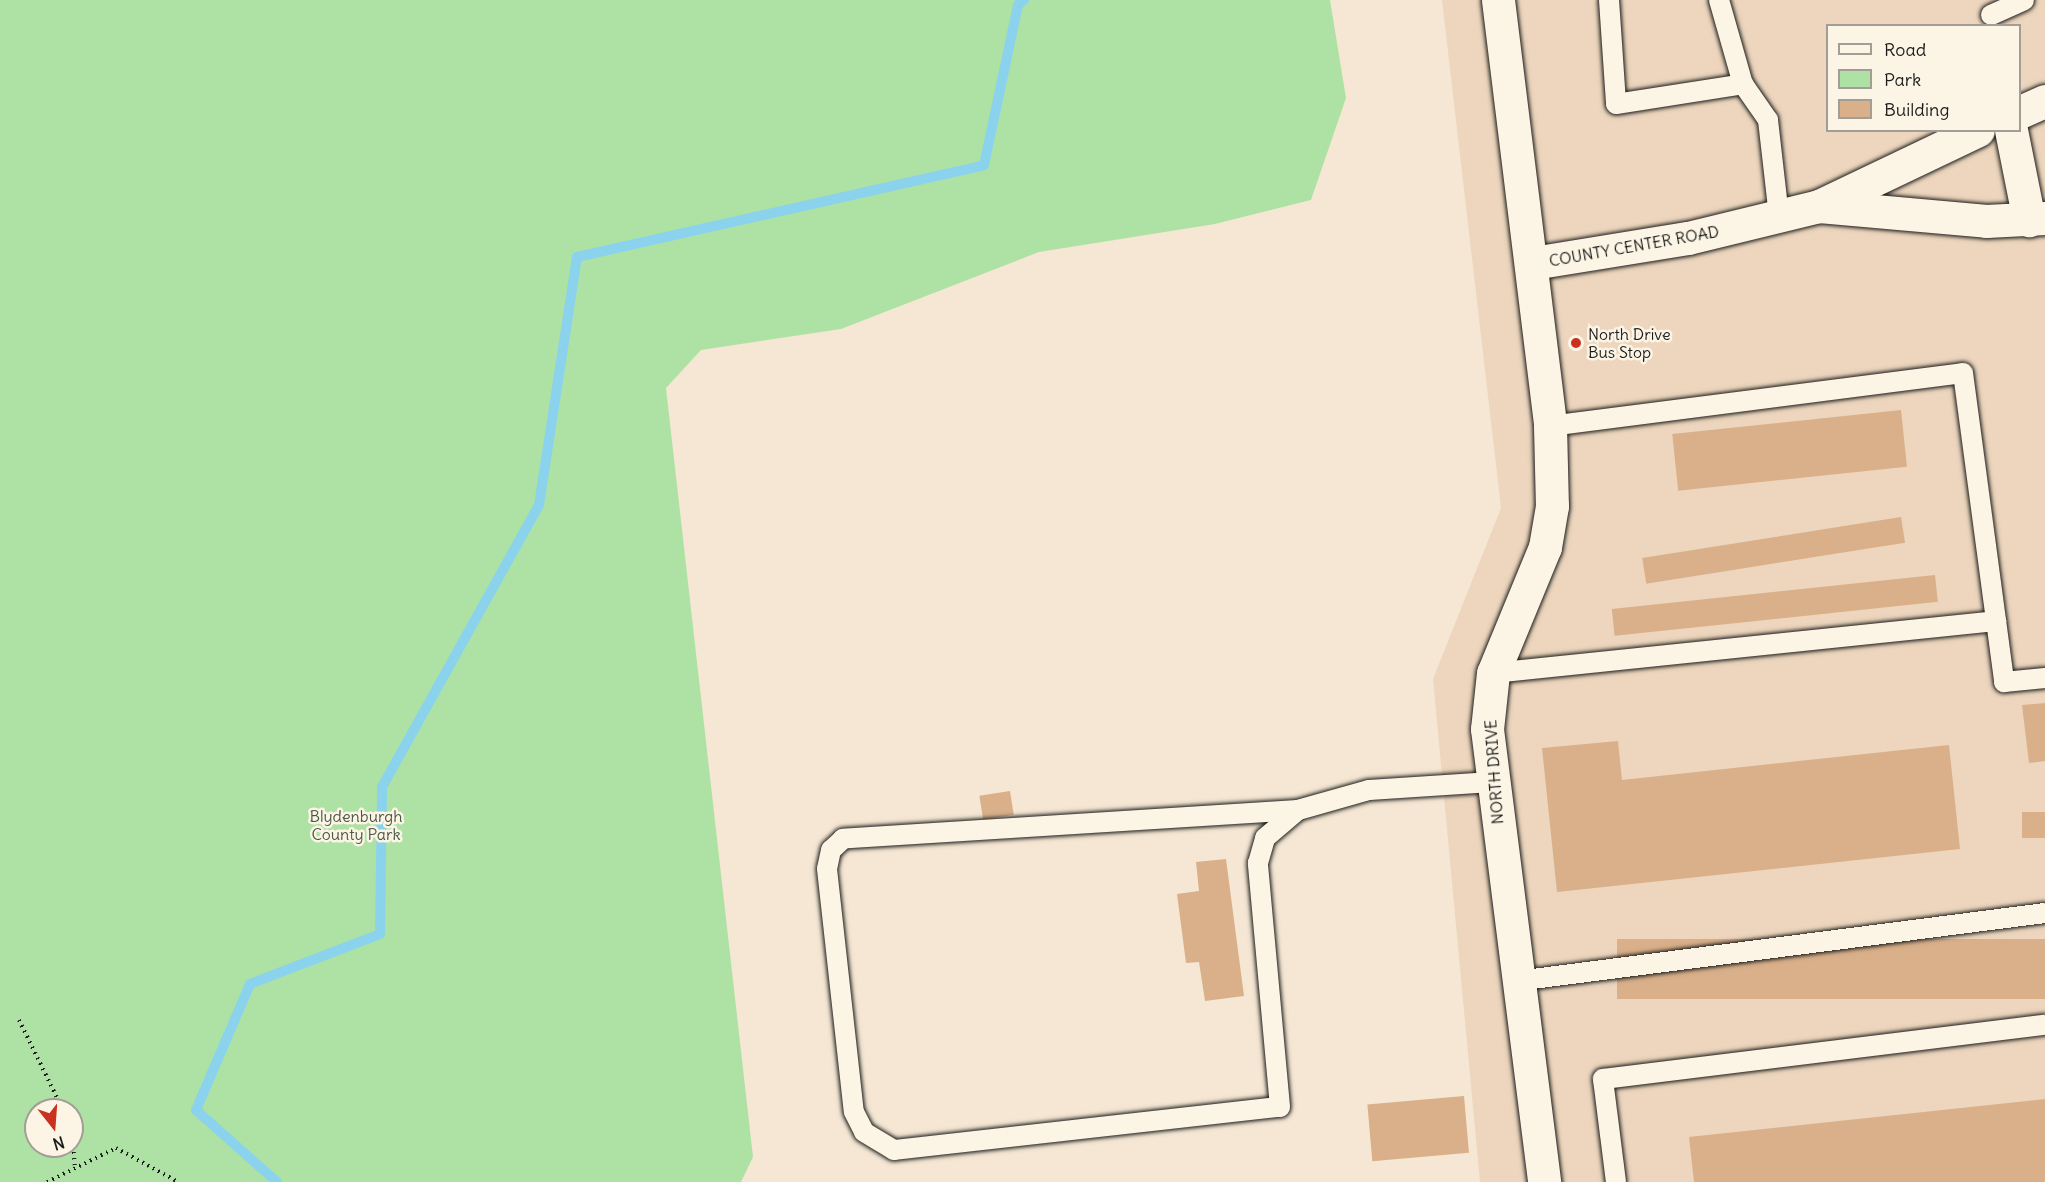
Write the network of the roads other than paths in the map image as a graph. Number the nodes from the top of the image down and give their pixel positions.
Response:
1 (1498, 0) edge
2 (1609, 0) edge
3 (1719, 0) edge
4 (2024, 0) edge
5 (1991, 13) edge
6 (1743, 84) junction
7 (2045, 101) edge
8 (2021, 111) edge
9 (1974, 132) edge
10 (2012, 132) edge
11 (1819, 206) junction
12 (1779, 217) junction
13 (2037, 219) edge
14 (1533, 263) junction
15 (1550, 426) junction
16 (1996, 621) junction
17 (1493, 673) junction
18 (2045, 678) edge
19 (1492, 782) junction
20 (1298, 810) junction
21 (2045, 913) edge
22 (1517, 981) junction
23 (2045, 1025) edge
24 (1544, 1182) edge
25 (1616, 1182) edge

1 - 14 street, COUNTY CENTER ROAD
2 - 6 lane
3 - 6 lane
4 - 5 lane
6 - 12 lane
7 - 8 street
9 - 11 street, COUNTY CENTER ROAD
10 - 13 street, COUNTY CENTER ROAD
11 - 12 street, COUNTY CENTER ROAD
11 - 13 street, COUNTY CENTER ROAD
12 - 14 street, COUNTY CENTER ROAD
14 - 15 street, NORTH DRIVE
15 - 16 lane
15 - 17 street, NORTH DRIVE
16 - 17 lane
16 - 18 lane
17 - 19 street, NORTH DRIVE
19 - 20 lane
19 - 22 street, NORTH DRIVE
20 - 20 lane
21 - 22 lane
22 - 24 street, NORTH DRIVE
23 - 25 lane

